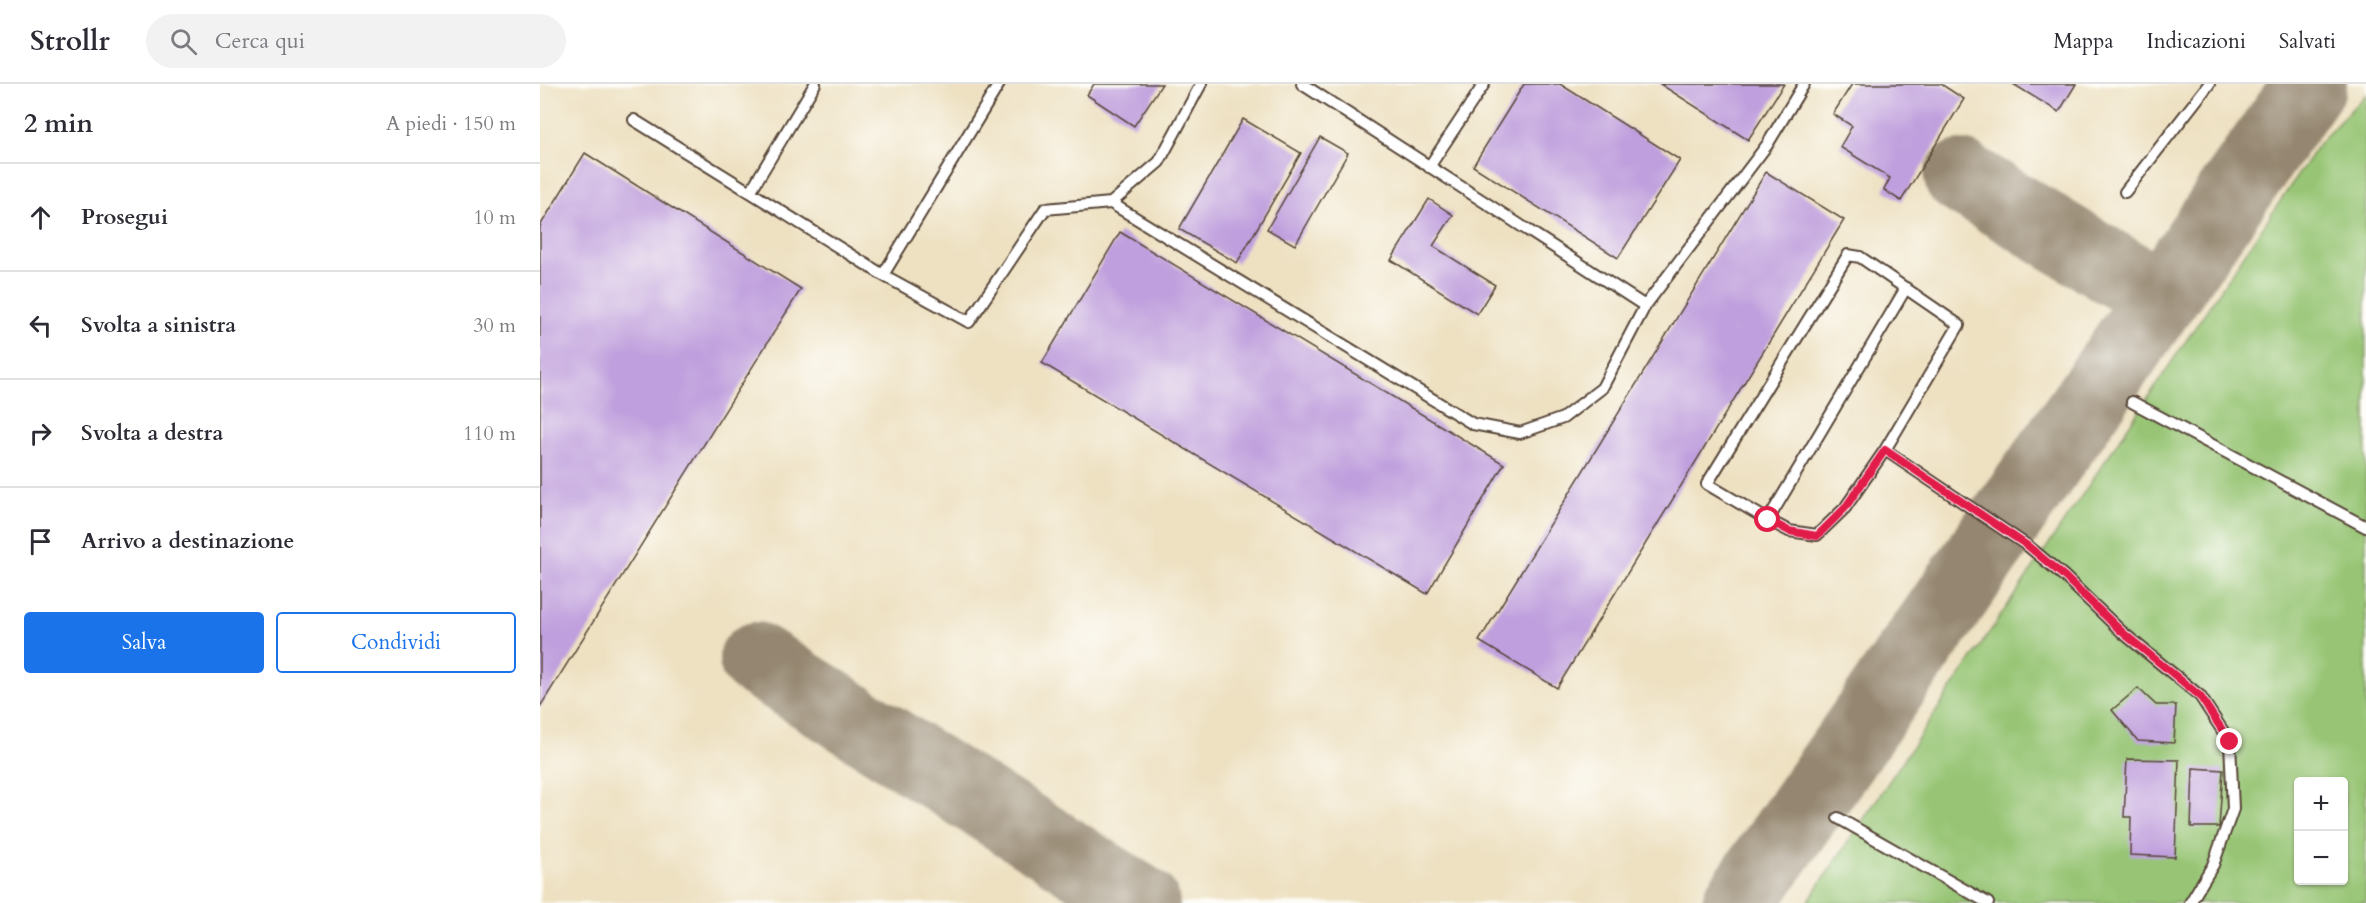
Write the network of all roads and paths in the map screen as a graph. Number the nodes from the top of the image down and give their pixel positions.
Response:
1 (815, 84) edge
2 (999, 84) edge
3 (1201, 84) edge
4 (1302, 84) edge
5 (1484, 84) edge
6 (1804, 84) edge
7 (2208, 84) edge
8 (634, 120) dead end
9 (1429, 167) junction
10 (750, 192) junction
11 (2125, 192) dead end
12 (1111, 203) junction
13 (883, 275) junction
14 (1906, 288) junction
15 (1645, 306) junction
16 (2132, 402) dead end
17 (1885, 450) junction
18 (1768, 520) junction
19 (2366, 527) edge
20 (1838, 818) dead end
21 (1988, 903) edge
22 (2190, 903) edge

1 - 10 lane
2 - 13 lane
3 - 12 lane
4 - 9 lane
5 - 9 lane
6 - 15 lane
7 - 11 lane
8 - 10 lane
9 - 15 lane
10 - 13 lane
12 - 13 lane
12 - 15 lane
14 - 17 lane
14 - 18 lane
14 - 18 lane
16 - 19 lane
17 - 18 lane
17 - 22 lane
20 - 21 lane

